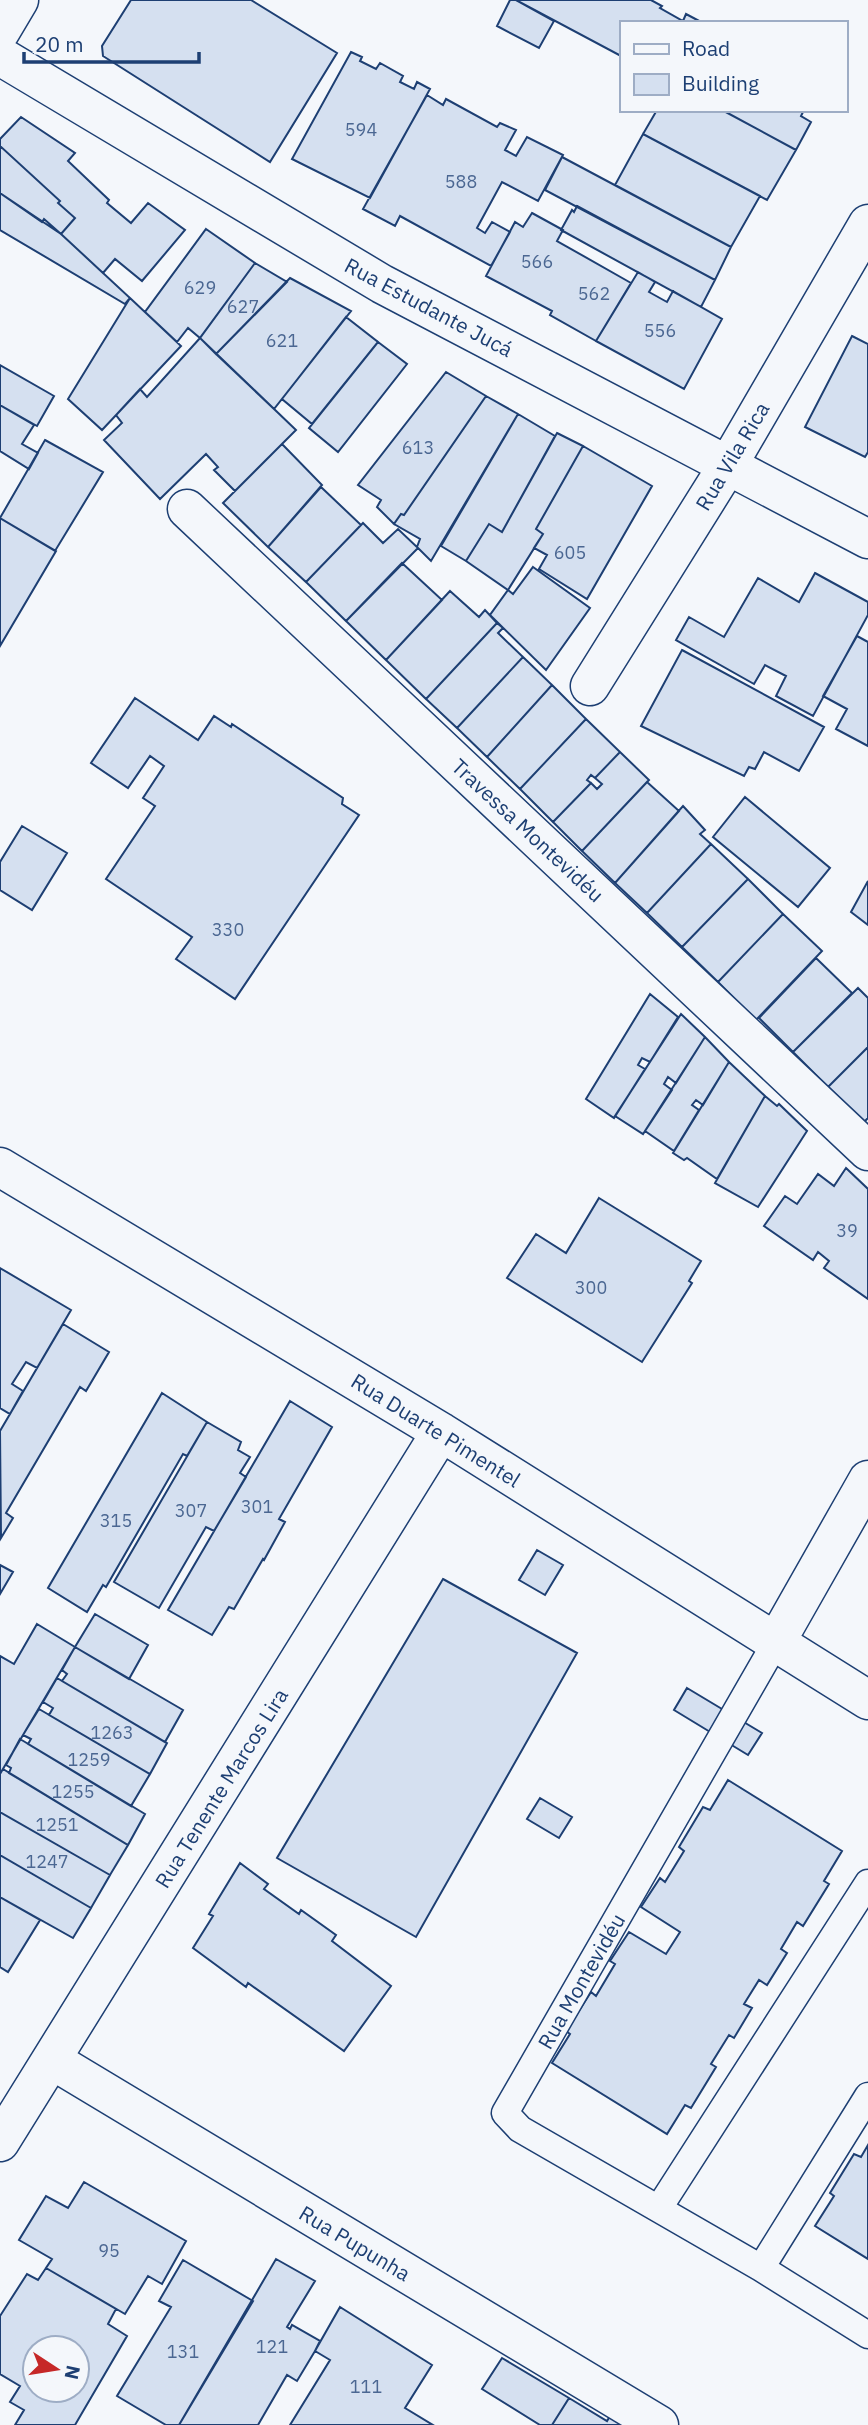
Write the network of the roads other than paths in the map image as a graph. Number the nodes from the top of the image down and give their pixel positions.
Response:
1 (19, 0) edge
2 (0, 32) edge
3 (0, 56) edge
4 (868, 223) edge
5 (727, 465) junction
6 (187, 509) dead end
7 (868, 539) edge
8 (590, 686) dead end
9 (868, 1151) edge
10 (0, 1167) edge
11 (441, 1433) junction
12 (868, 1480) edge
13 (776, 1642) junction
14 (868, 1700) edge
15 (868, 1883) edge
16 (52, 2060) junction
17 (868, 2096) edge
18 (11, 2099) edge
19 (0, 2142) edge
20 (659, 2208) junction
21 (761, 2268) junction
22 (868, 2335) edge
23 (659, 2425) edge

1 - 2 street
3 - 5 street, Rua Estudante Jucá
4 - 5 street, Rua Vila Rica
5 - 7 street, Rua Estudante Jucá
5 - 8 street, Rua Vila Rica
6 - 9 street, Travessa Montevidéu
10 - 11 street, Rua Duarte Pimentel
11 - 13 street, Rua Duarte Pimentel
11 - 16 street, Rua Tenente Marcos Lira
12 - 13 street, Rua Montevidéu
13 - 14 street, Rua Duarte Pimentel
13 - 20 lane, Rua Montevidéu
15 - 20 lane
16 - 18 street, Rua Tenente Marcos Lira
16 - 23 street, Rua Pupunha
17 - 21 lane
18 - 19 street, Rua Tenente Marcos Lira
20 - 21 lane, Rua Montevidéu
21 - 22 lane, Rua Montevidéu

